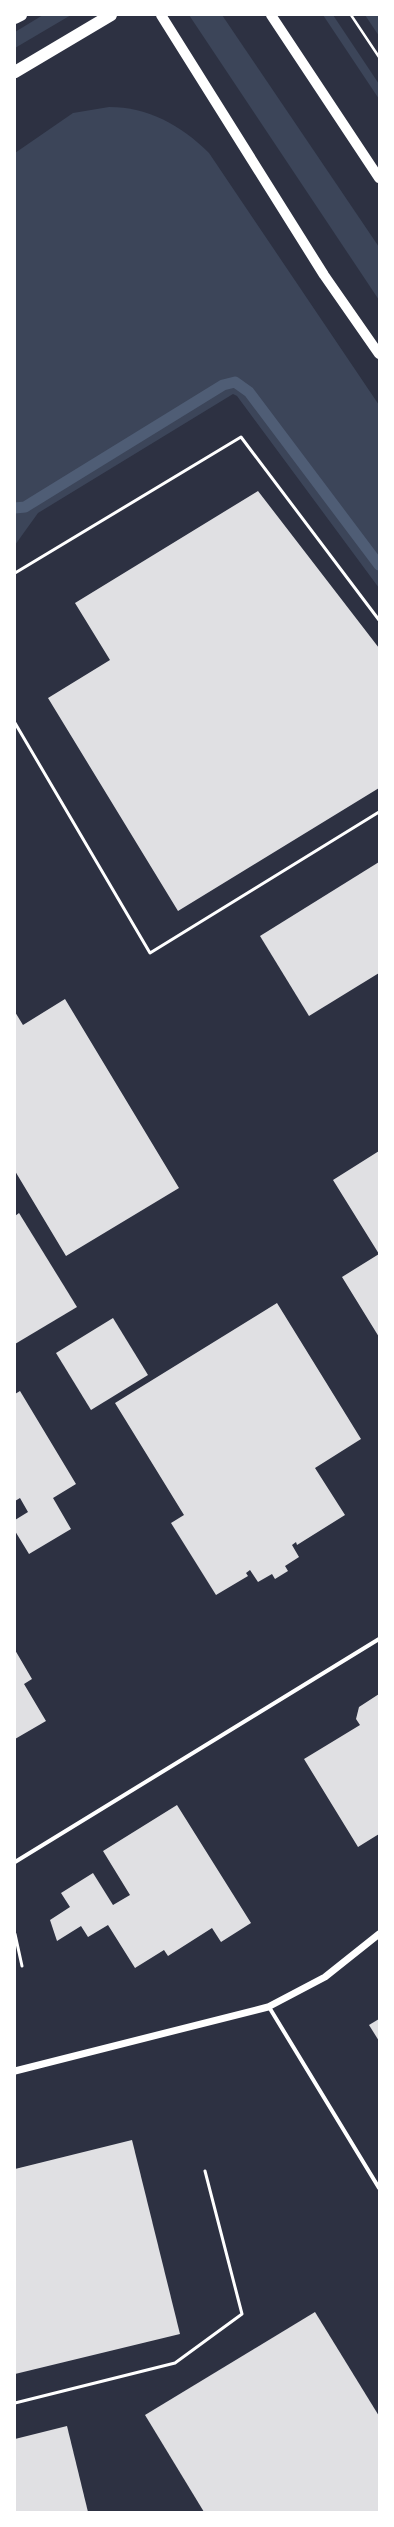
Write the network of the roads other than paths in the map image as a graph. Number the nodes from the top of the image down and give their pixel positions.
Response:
1 (20, 15) edge
2 (111, 15) edge
3 (161, 15) edge
4 (271, 15) edge
5 (15, 18) edge
6 (15, 72) edge
7 (379, 178) edge
8 (379, 354) edge
9 (15, 573) edge
10 (379, 620) edge
11 (15, 723) edge
12 (379, 812) edge
13 (379, 1639) edge
14 (15, 1862) edge
15 (15, 1934) edge
16 (379, 1934) edge
17 (22, 1966) dead end
18 (269, 2006) junction
19 (15, 2071) edge
20 (205, 2171) dead end
21 (379, 2188) edge
22 (15, 2403) edge

1 - 5 highway
2 - 6 highway
3 - 8 main road
4 - 7 main road
9 - 10 lane
11 - 12 lane
13 - 14 street
15 - 17 lane
16 - 18 street
18 - 19 street
18 - 21 street
20 - 22 lane

